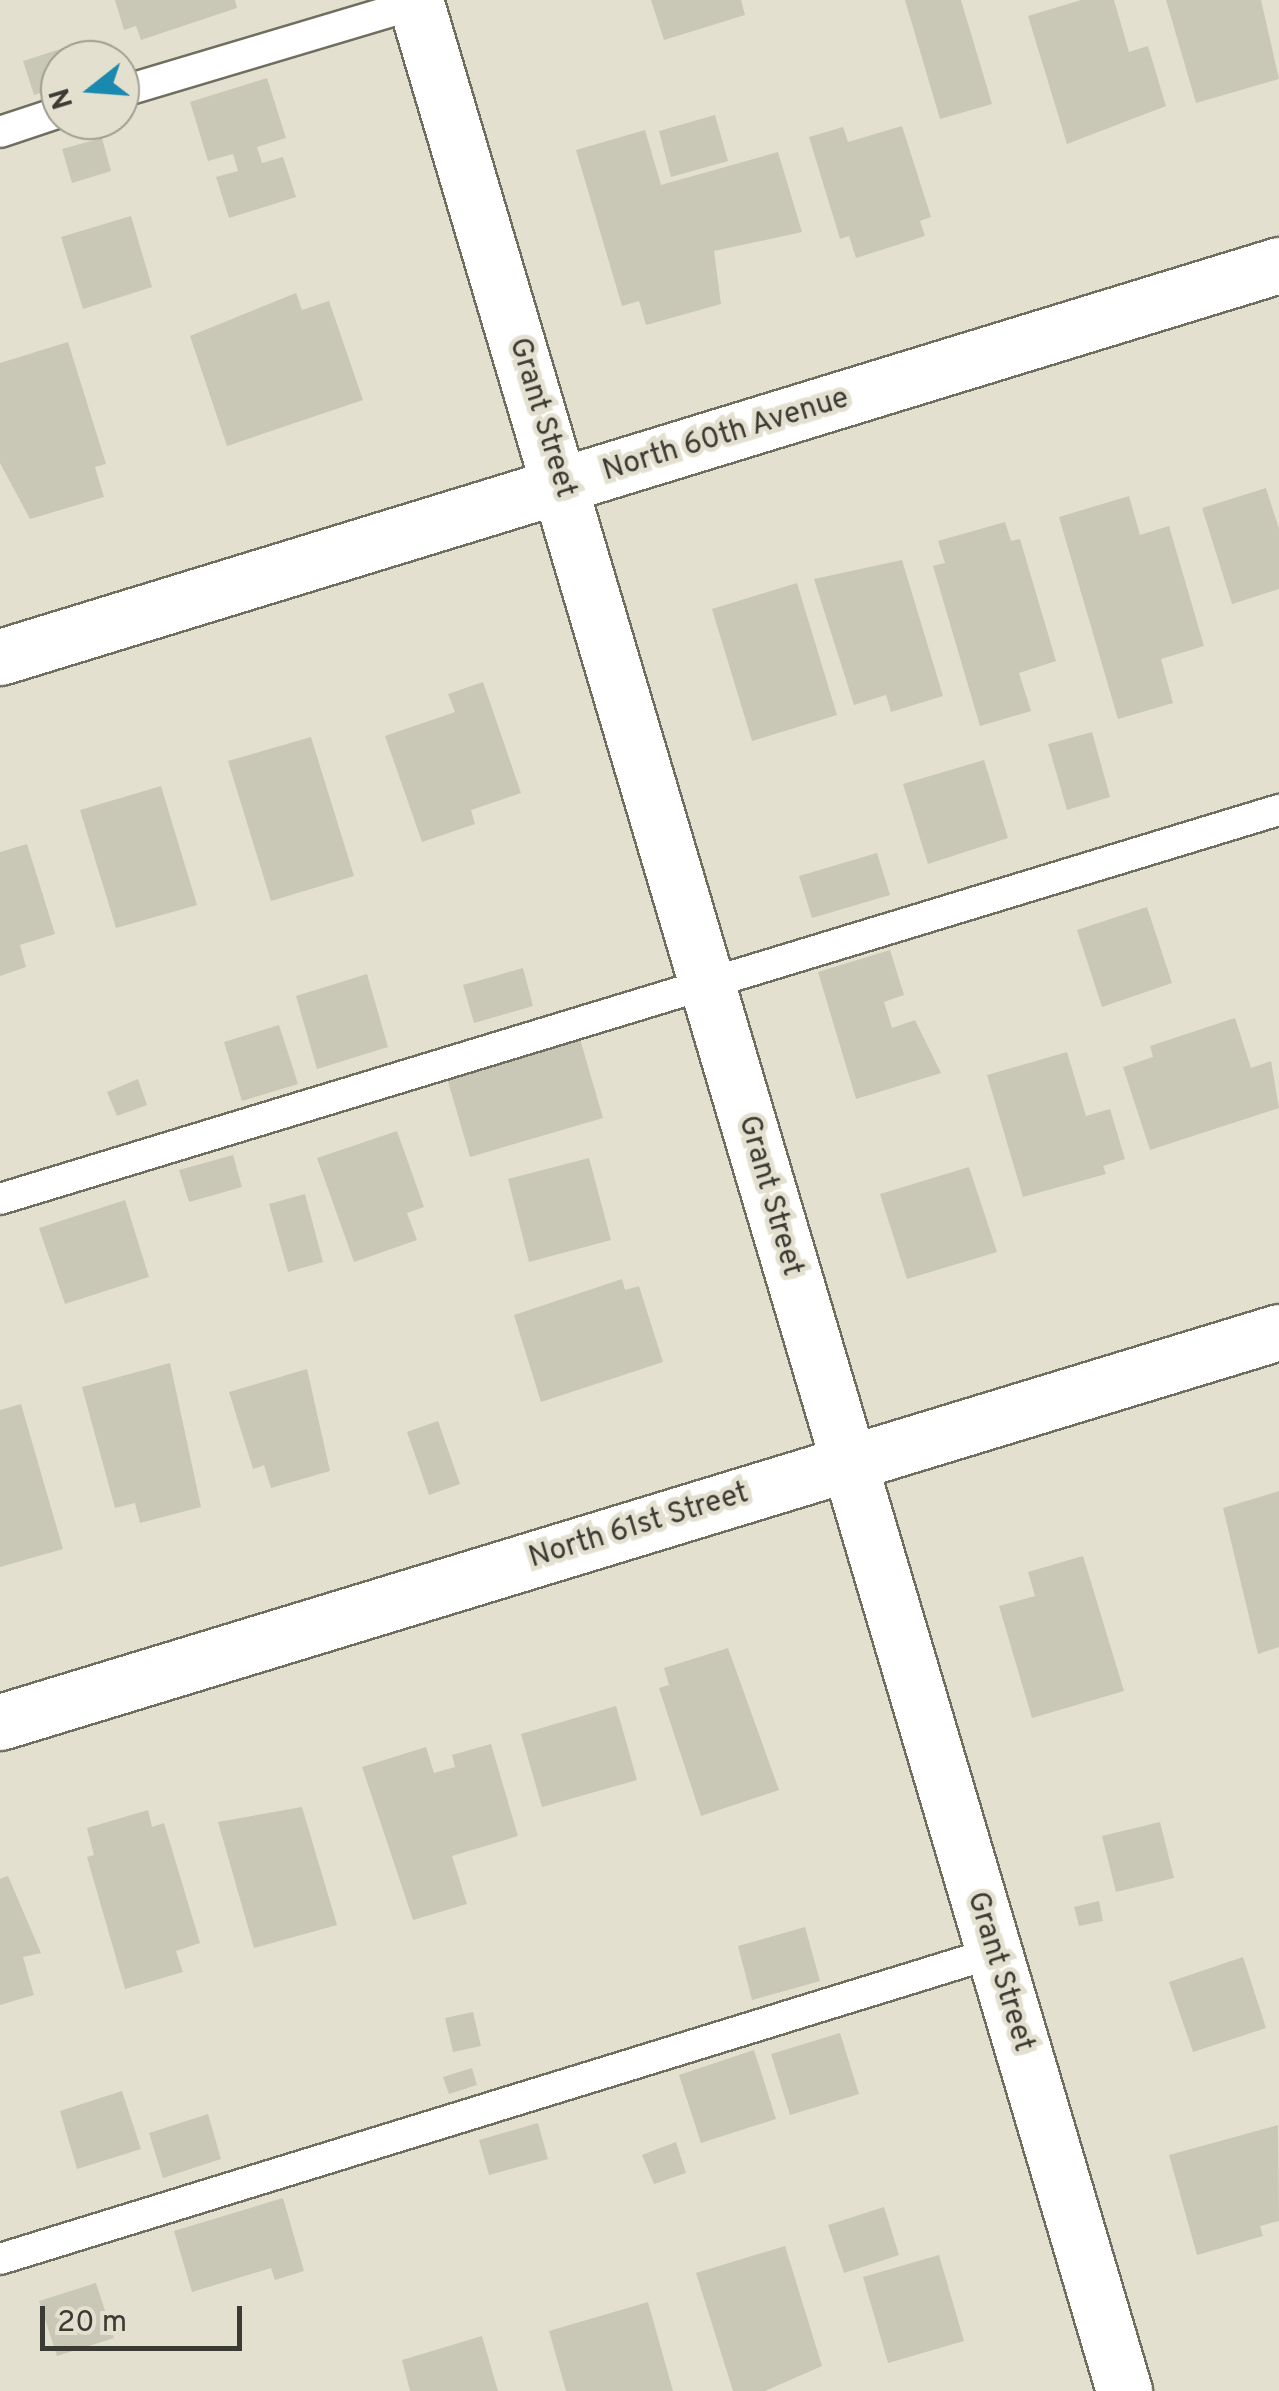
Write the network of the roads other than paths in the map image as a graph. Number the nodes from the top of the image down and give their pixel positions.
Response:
1 (420, 1) edge
2 (140, 86) edge
3 (40, 119) edge
4 (0, 132) edge
5 (1279, 265) edge
6 (561, 486) junction
7 (0, 658) edge
8 (1279, 810) edge
9 (707, 986) junction
10 (0, 1199) edge
11 (1279, 1332) edge
12 (847, 1463) junction
13 (0, 1722) edge
14 (993, 1953) junction
15 (0, 2259) edge
16 (1124, 2391) edge

1 - 2 lane
1 - 6 street, Grant Street
3 - 4 lane
5 - 6 street, North 60th Avenue
6 - 7 street, North 60th Avenue
6 - 9 street, Grant Street
8 - 9 lane
9 - 10 lane
9 - 12 street, Grant Street
11 - 12 street, North 61st Street
12 - 13 street, North 61st Street
12 - 14 street, Grant Street
14 - 15 lane
14 - 16 street, Grant Street

